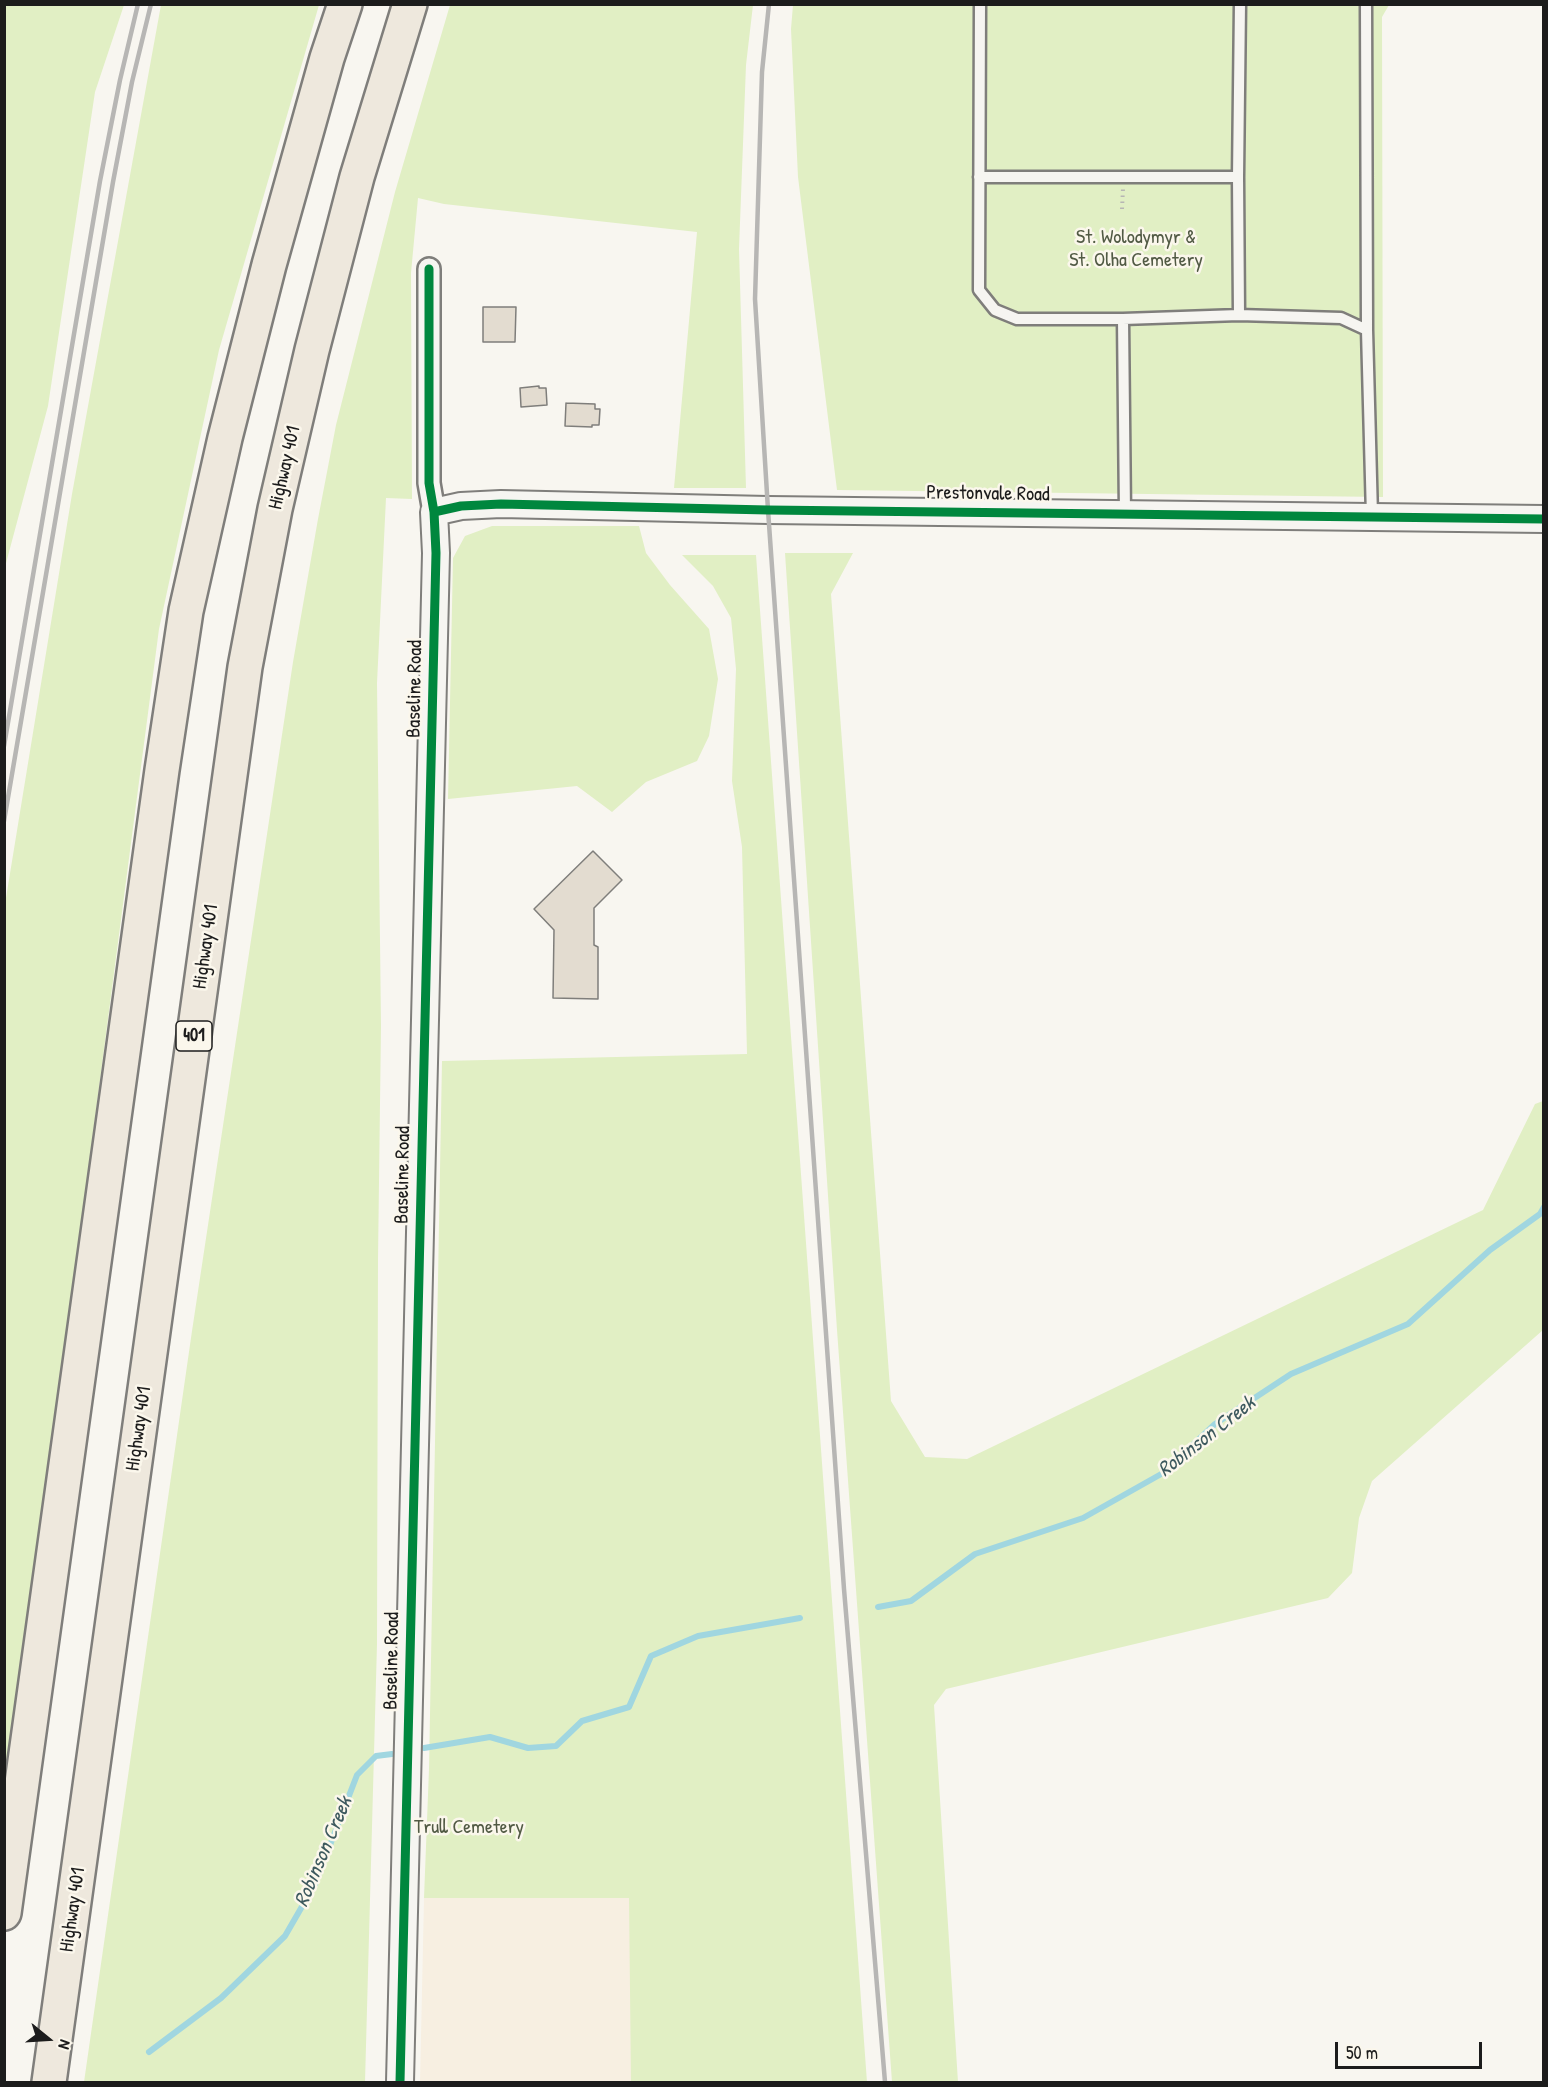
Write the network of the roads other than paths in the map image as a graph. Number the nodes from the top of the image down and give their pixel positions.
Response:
1 (345, 4) edge
2 (410, 4) edge
3 (980, 4) edge
4 (1240, 4) edge
5 (1366, 4) edge
6 (979, 177) junction
7 (1238, 177) junction
8 (429, 268) dead end
9 (1239, 315) junction
10 (1123, 319) junction
11 (1367, 330) junction
12 (434, 512) junction
13 (1125, 514) junction
14 (1372, 517) junction
15 (1544, 519) edge
16 (4, 1913) edge
17 (48, 2082) edge
18 (400, 2082) edge

1 - 16 highway
2 - 17 highway, Highway 401 / 401
3 - 6 lane
4 - 7 lane
5 - 11 lane
6 - 7 lane
6 - 10 lane
7 - 9 lane
8 - 12 street, Baseline Road
9 - 10 lane
9 - 11 lane
10 - 13 lane
11 - 14 lane
12 - 13 street, Prestonvale Road
12 - 18 street, Baseline Road
13 - 14 street, Prestonvale Road
14 - 15 street, Prestonvale Road

